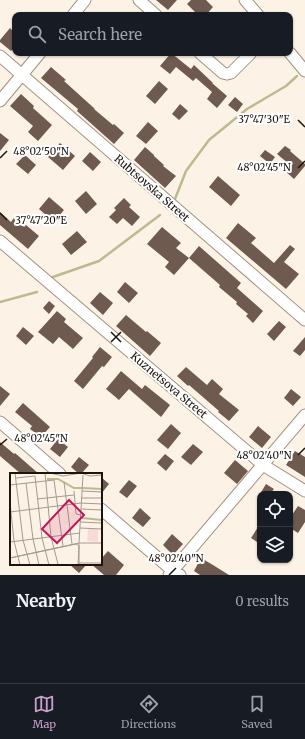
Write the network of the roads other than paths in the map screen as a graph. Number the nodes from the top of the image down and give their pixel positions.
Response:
1 (86, 0) edge
2 (139, 0) edge
3 (245, 0) edge
4 (76, 12) edge
5 (153, 12) edge
6 (255, 12) edge
7 (0, 56) edge
8 (38, 56) edge
9 (203, 56) edge
10 (248, 56) edge
11 (292, 56) edge
12 (305, 71) edge
13 (22, 75) junction
14 (0, 100) edge
15 (0, 241) edge
16 (305, 320) edge
17 (305, 415) edge
18 (0, 422) edge
19 (263, 465) junction
20 (59, 473) edge
21 (305, 491) edge
22 (102, 510) edge
23 (174, 574) edge

1 - 4 street
2 - 5 street
3 - 6 street
7 - 13 street, Rubtsovska Street
8 - 13 street
9 - 10 street
11 - 12 street
13 - 14 street
13 - 16 street, Rubtsovska Street
15 - 19 street, Kuznetsova Street
17 - 19 street
18 - 20 street
19 - 21 street, Kuznetsova Street
19 - 23 street
22 - 23 street

